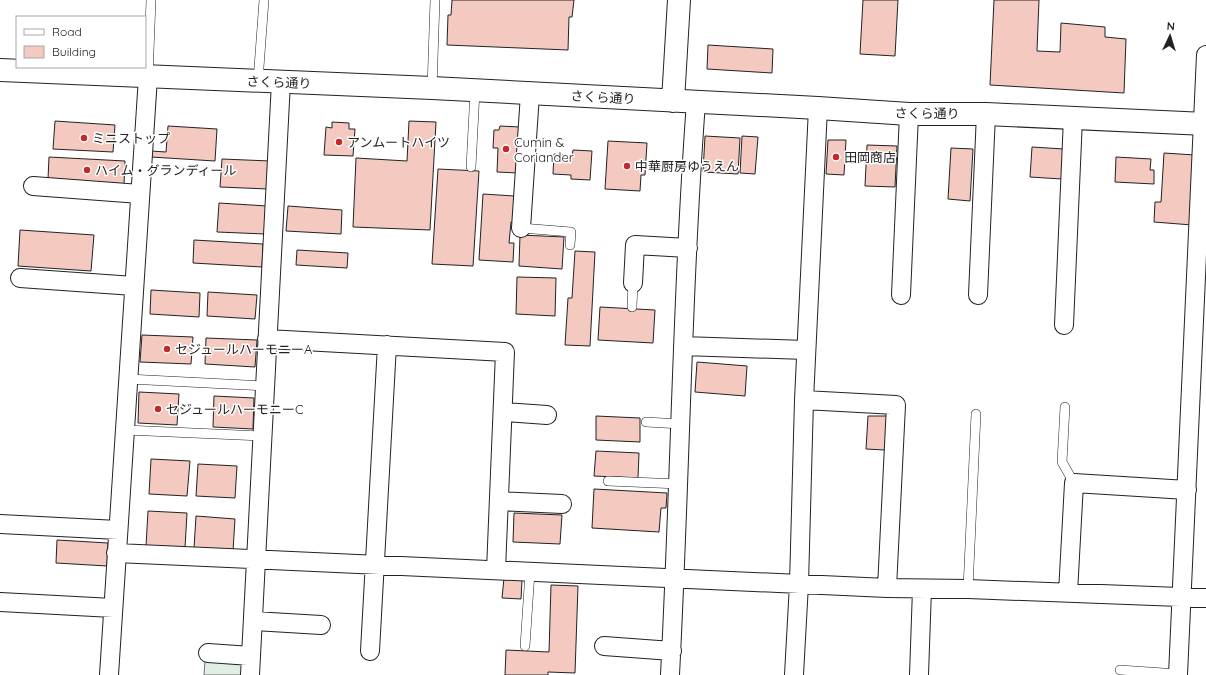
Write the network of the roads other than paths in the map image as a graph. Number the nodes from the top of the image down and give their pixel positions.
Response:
1 (151, 0) edge
2 (264, 0) edge
3 (435, 0) edge
4 (679, 0) edge
5 (1206, 55) edge
6 (0, 70) edge
7 (148, 77) junction
8 (258, 81) junction
9 (281, 82) junction
10 (432, 88) junction
11 (475, 91) junction
12 (530, 94) junction
13 (673, 101) junction
14 (696, 102) junction
15 (818, 108) junction
16 (909, 114) junction
17 (986, 114) junction
18 (1073, 118) junction
19 (1205, 124) edge
20 (471, 167) dead end
21 (33, 186) dead end
22 (140, 194) junction
23 (521, 228) joint
24 (570, 245) dead end
25 (688, 248) junction
26 (20, 278) dead end
27 (633, 283) joint
28 (134, 286) junction
29 (901, 295) dead end
30 (978, 295) dead end
31 (632, 307) dead end
32 (1064, 325) dead end
33 (267, 339) junction
34 (388, 346) junction
35 (683, 346) junction
36 (806, 350) junction
37 (128, 380) junction
38 (264, 386) junction
39 (804, 400) junction
40 (1065, 407) dead end
41 (503, 412) junction
42 (976, 414) dead end
43 (547, 415) dead end
44 (646, 422) dead end
45 (681, 424) junction
46 (125, 430) junction
47 (262, 436) junction
48 (608, 481) dead end
49 (1074, 483) junction
50 (679, 484) junction
51 (1187, 490) junction
52 (499, 501) junction
53 (562, 504) dead end
54 (0, 524) edge
55 (118, 530) junction
56 (116, 553) junction
57 (256, 559) junction
58 (375, 565) junction
59 (496, 570) junction
60 (530, 572) junction
61 (675, 578) junction
62 (799, 584) junction
63 (887, 588) junction
64 (968, 589) junction
65 (922, 590) junction
66 (1068, 593) junction
67 (1182, 598) junction
68 (1206, 598) edge
69 (0, 602) edge
70 (113, 608) junction
71 (253, 621) junction
72 (321, 625) dead end
73 (525, 646) dead end
74 (604, 646) dead end
75 (370, 651) dead end
76 (672, 651) junction
77 (208, 653) dead end
78 (251, 656) junction
79 (1120, 670) dead end
80 (108, 675) edge
81 (250, 675) edge
82 (670, 675) edge
83 (794, 675) edge
84 (919, 675) edge
85 (1178, 675) edge

1 - 7 lane
2 - 8 lane
3 - 10 lane
4 - 13 street
5 - 19 street
6 - 7 street, さくら通り
7 - 8 street, さくら通り
7 - 22 street
8 - 9 street, さくら通り
9 - 10 street, さくら通り
9 - 33 street
10 - 11 street, さくら通り
11 - 12 street, さくら通り
11 - 20 lane
12 - 13 street, さくら通り
12 - 23 street
13 - 14 street, さくら通り
14 - 15 street, さくら通り
14 - 25 street
15 - 16 street, さくら通り
15 - 36 street
16 - 17 street, さくら通り
16 - 29 street
17 - 18 street, さくら通り
17 - 30 street
18 - 19 street, さくら通り
18 - 32 street
19 - 51 street
21 - 22 street
22 - 28 street
23 - 24 lane
25 - 27 street
25 - 35 street
26 - 28 street
27 - 31 lane
28 - 37 street
33 - 34 street
33 - 38 street
34 - 41 street
34 - 58 street
35 - 36 street
35 - 45 street
36 - 39 street
37 - 38 lane
37 - 46 street
38 - 47 street
39 - 62 street
39 - 63 street
40 - 49 lane
41 - 43 street
41 - 52 street
42 - 64 lane
44 - 45 lane
45 - 50 street
46 - 47 lane
46 - 55 street
47 - 57 street
48 - 50 lane
49 - 51 street
49 - 66 street
50 - 61 street
51 - 67 street
52 - 53 street
52 - 59 street
54 - 55 street
55 - 56 street
56 - 57 street
56 - 70 street
57 - 58 street
57 - 71 street
58 - 59 street
58 - 75 street
59 - 60 street
60 - 61 street
60 - 73 lane
61 - 62 street
61 - 76 street
62 - 63 street
62 - 83 street
63 - 65 street
64 - 65 street
64 - 66 street
65 - 84 street
66 - 67 street
67 - 68 street
67 - 85 street
69 - 70 street
70 - 80 street
71 - 72 street
71 - 78 street
74 - 76 street
76 - 82 street
77 - 78 street
78 - 81 street
79 - 85 lane

